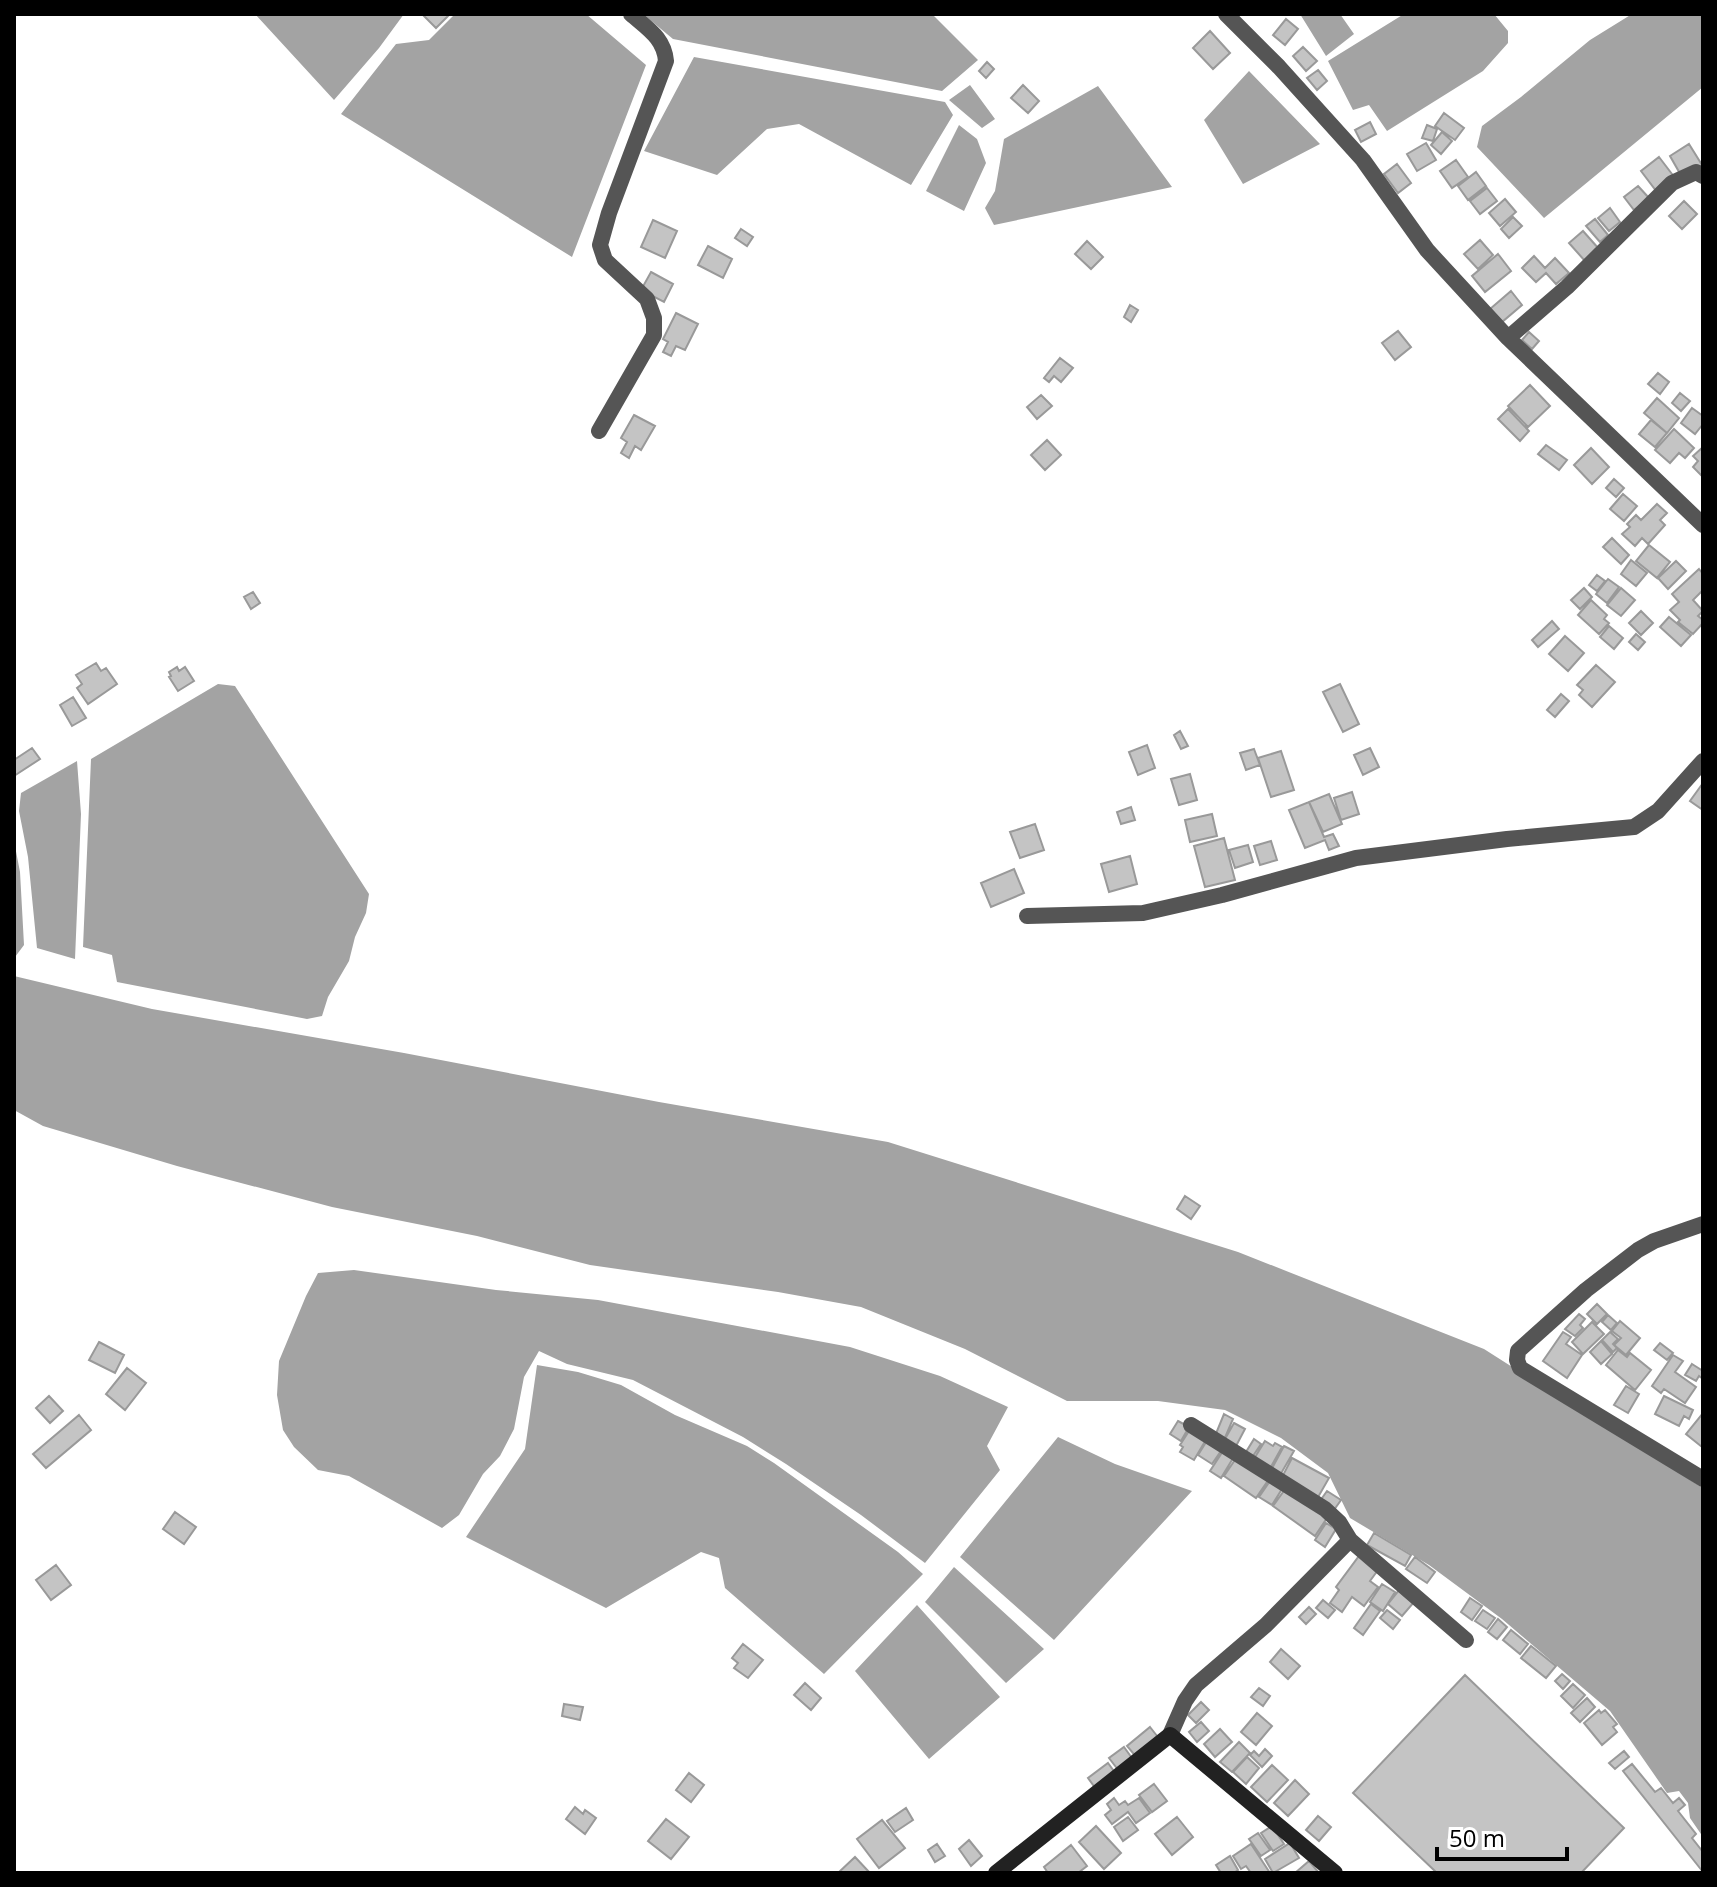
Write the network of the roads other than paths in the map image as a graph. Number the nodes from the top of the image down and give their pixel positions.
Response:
1 (631, 14) edge
2 (1226, 14) edge
3 (1703, 176) edge
4 (1508, 338) junction
5 (599, 431) dead end
6 (1703, 525) edge
7 (1703, 761) edge
8 (1027, 916) dead end
9 (1703, 1224) edge
10 (1191, 1425) dead end
11 (1703, 1479) edge
12 (1350, 1540) junction
13 (1466, 1640) dead end
14 (1170, 1735) junction
15 (996, 1873) edge
16 (1335, 1873) edge

1 - 5 street
2 - 4 street
3 - 4 street
4 - 6 street
7 - 8 street
9 - 11 street
10 - 12 street
12 - 13 street
12 - 14 street
14 - 15 street
14 - 16 street

